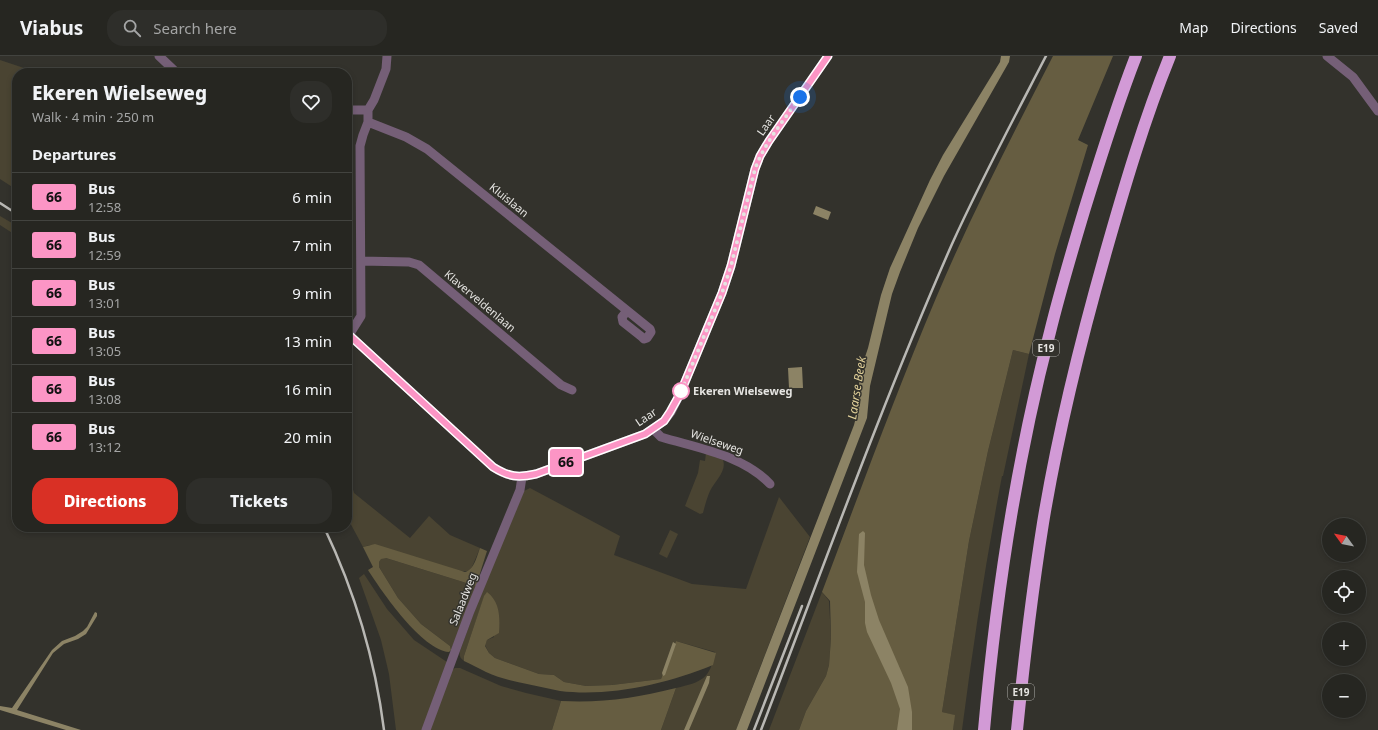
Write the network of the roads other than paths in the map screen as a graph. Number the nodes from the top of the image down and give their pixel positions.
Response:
1 (159, 56) edge
2 (387, 56) edge
3 (828, 56) edge
4 (1136, 56) edge
5 (1170, 56) edge
6 (1327, 56) edge
7 (172, 68) edge
8 (352, 110) edge
9 (368, 110) junction
10 (1378, 111) edge
11 (368, 122) junction
12 (361, 260) junction
13 (627, 311) dead end
14 (352, 328) edge
15 (352, 338) edge
16 (572, 390) dead end
17 (653, 429) junction
18 (522, 477) junction
19 (770, 484) dead end
20 (989, 677) junction
21 (426, 730) edge
22 (976, 730) edge
23 (984, 730) edge
24 (1017, 730) edge

1 - 7 street
2 - 9 street
3 - 17 street, Laar
4 - 20 highway, E19
5 - 24 highway, E19
6 - 10 street
8 - 9 street
9 - 11 street
11 - 12 street
11 - 13 street, Kluislaan
12 - 14 street
12 - 16 street, Klaverveldenlaan
15 - 18 street, Laar
17 - 18 street, Laar
17 - 19 street, Wielseweg
18 - 21 street, Salaadweg
20 - 22 highway, E19
20 - 23 highway, E19

